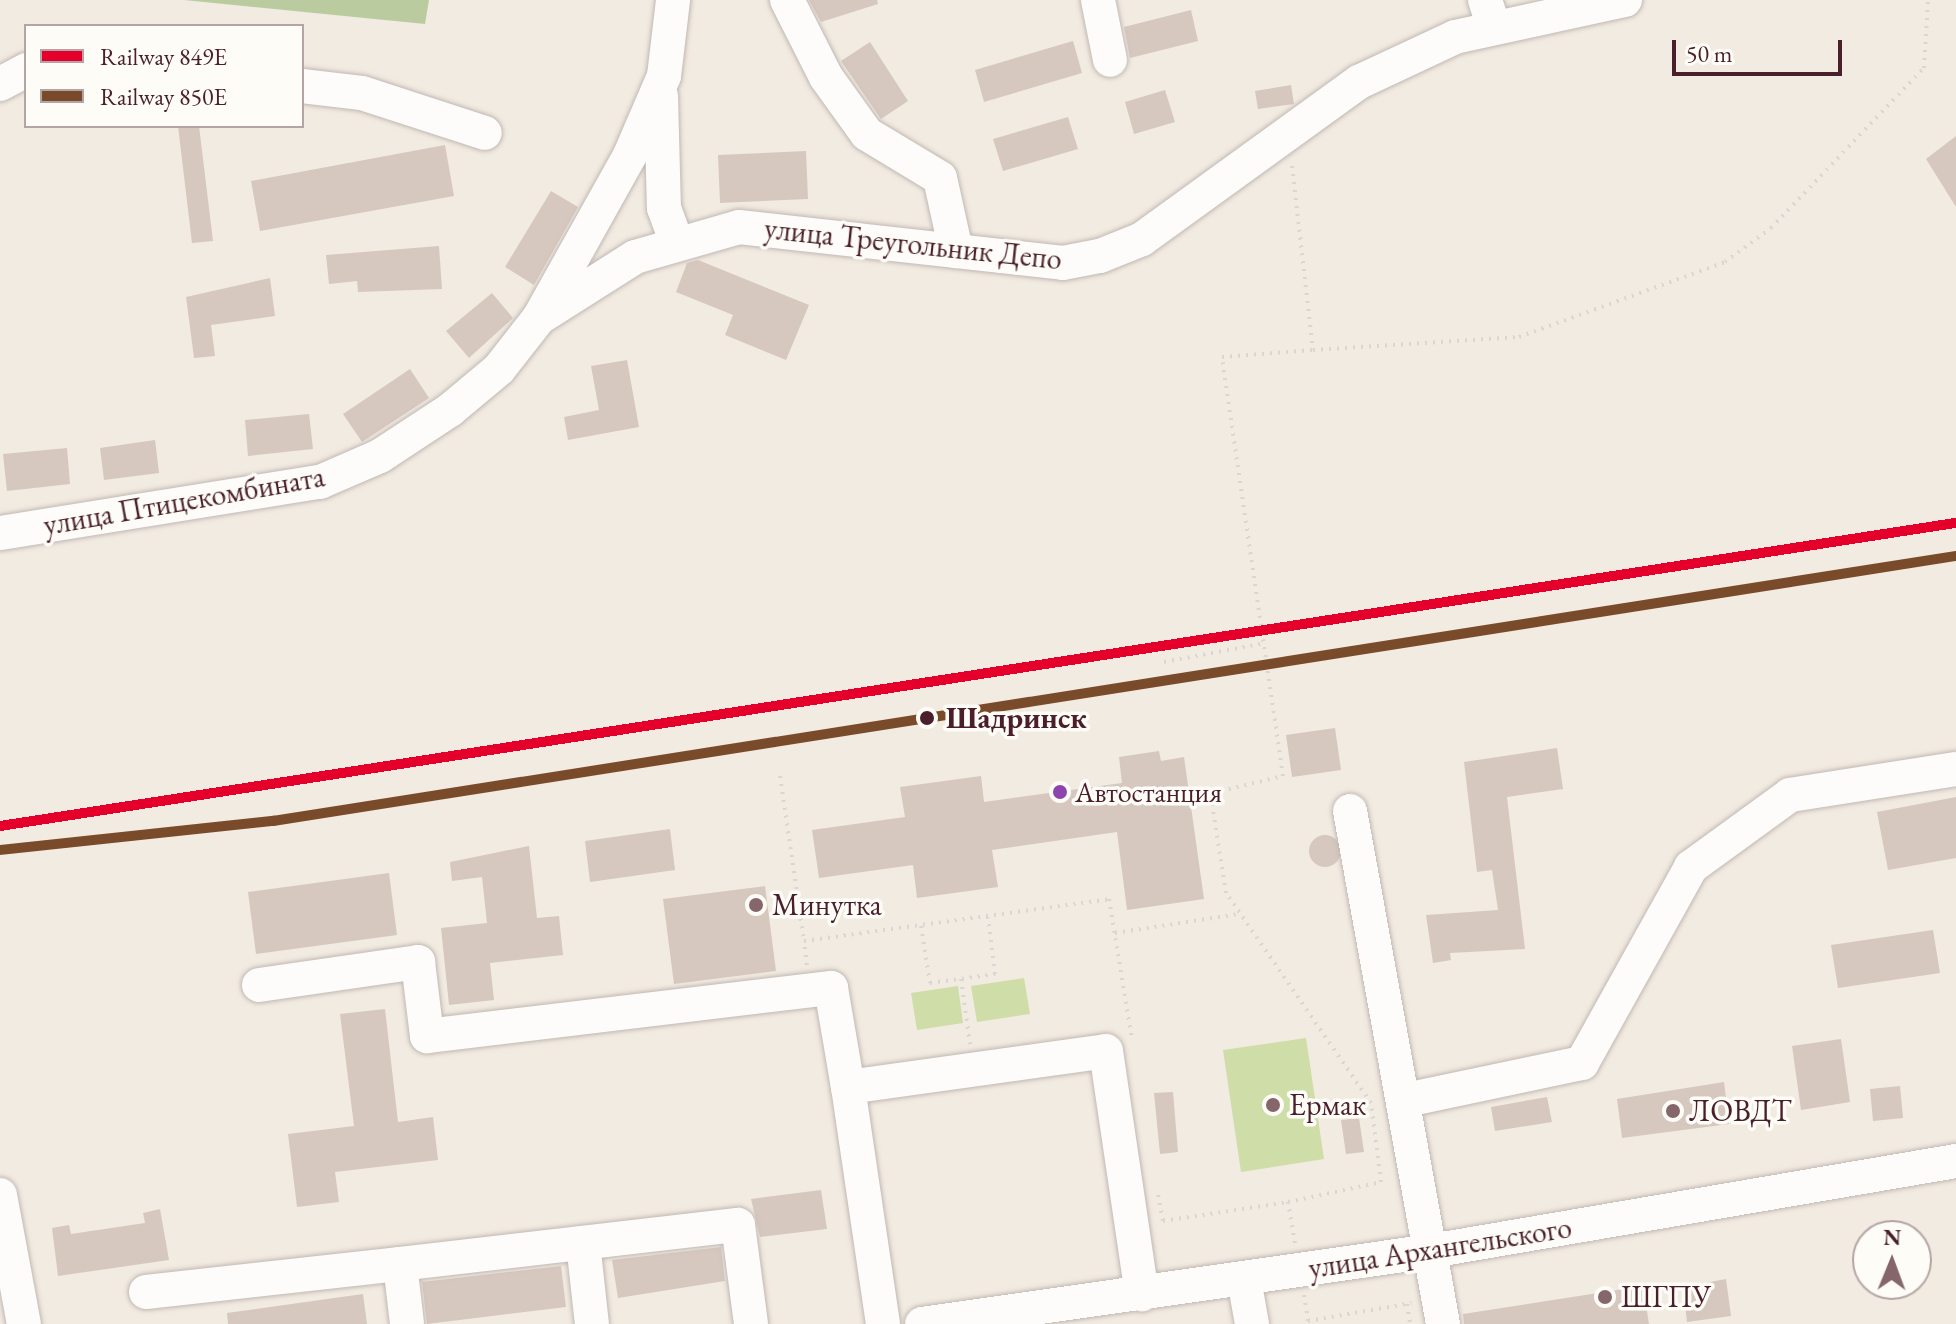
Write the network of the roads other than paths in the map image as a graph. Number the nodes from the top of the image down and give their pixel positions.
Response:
1 (673, 0) edge
2 (787, 0) edge
3 (1098, 0) edge
4 (1625, 0) edge
5 (1584, 5) edge
6 (1490, 14) edge
7 (1110, 60) dead end
8 (24, 71) edge
9 (661, 83) junction
10 (0, 84) edge
11 (304, 86) edge
12 (485, 133) dead end
13 (676, 241) junction
14 (956, 251) junction
15 (539, 318) junction
16 (0, 533) edge
17 (1956, 769) edge
18 (1350, 811) dead end
19 (259, 985) dead end
20 (848, 1087) junction
21 (1406, 1100) junction
22 (1956, 1161) edge
23 (0, 1195) edge
24 (583, 1243) junction
25 (1431, 1251) junction
26 (400, 1264) junction
27 (1244, 1279) junction
28 (146, 1292) dead end
29 (1142, 1294) junction
30 (1429, 1309) edge
31 (24, 1324) edge
32 (407, 1324) edge
33 (592, 1324) edge
34 (751, 1324) edge
35 (883, 1324) edge
36 (922, 1324) edge
37 (1252, 1324) edge

1 - 9 street, улица Птицекомбината
2 - 14 street
3 - 7 street
4 - 5 street, улица Треугольник Депо
5 - 6 street, улица Треугольник Депо
6 - 14 street, улица Треугольник Депо
8 - 10 street
9 - 13 street
9 - 15 street, улица Птицекомбината
11 - 12 street
13 - 14 street, улица Треугольник Депо
13 - 15 street, улица Треугольник Депо
15 - 16 street, улица Птицекомбината
17 - 21 street
18 - 21 street
19 - 20 street
20 - 29 street
20 - 35 street
21 - 25 street
22 - 25 street, улица Архангельского
23 - 31 street
24 - 26 street
24 - 33 street
24 - 34 street
25 - 27 street, улица Архангельского
25 - 30 street
26 - 28 street
26 - 32 street
27 - 29 street, улица Архангельского
27 - 37 street
29 - 36 street, улица Архангельского

